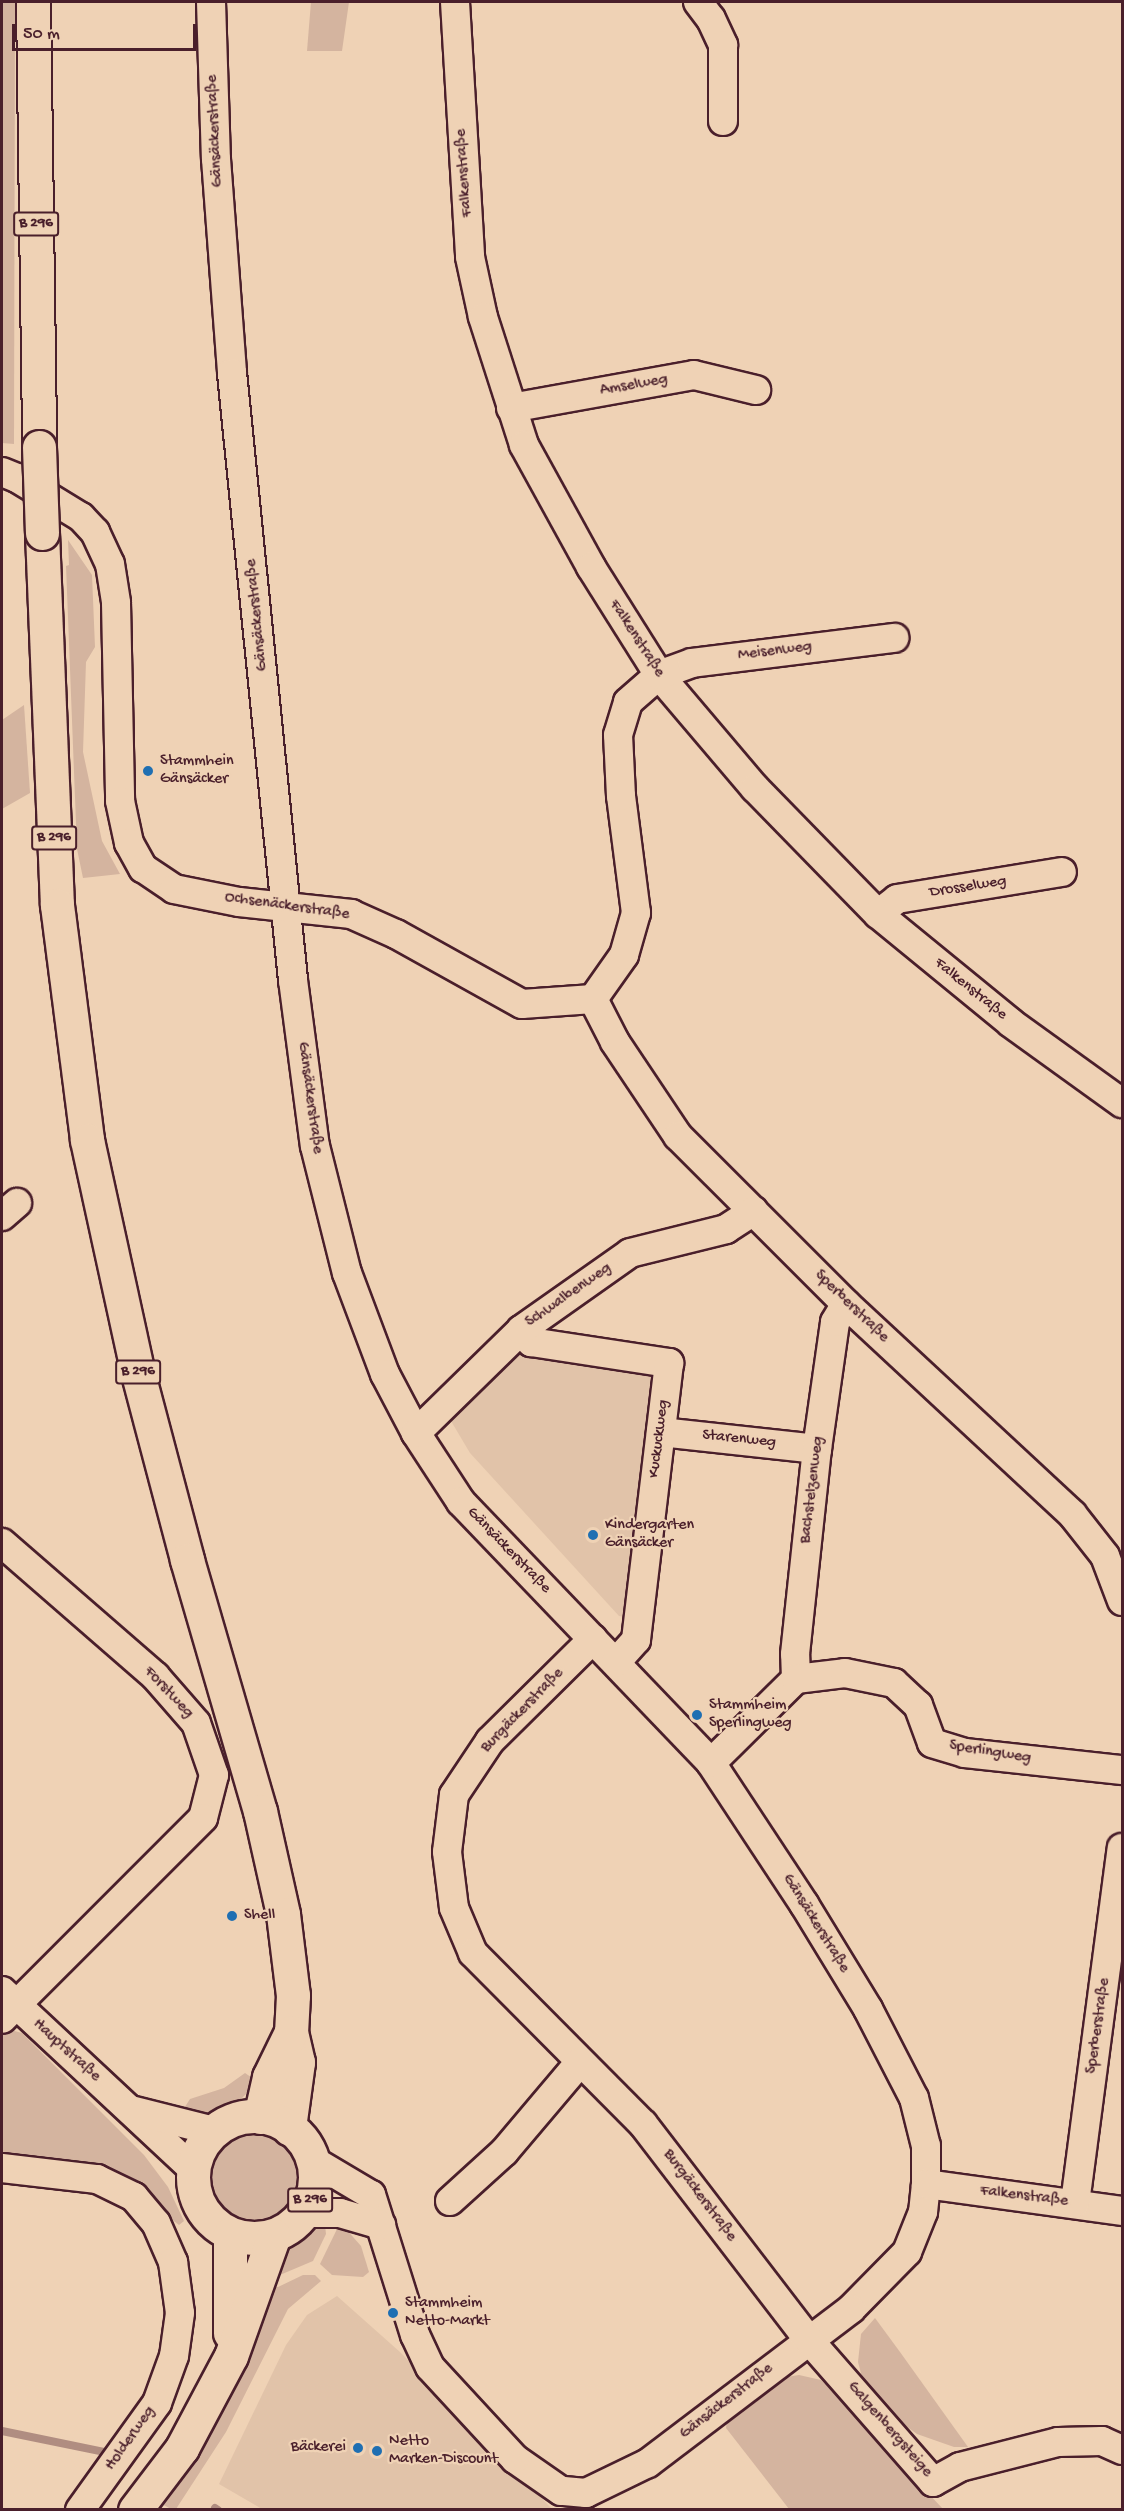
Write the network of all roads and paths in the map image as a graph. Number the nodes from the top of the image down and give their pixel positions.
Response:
1 (33, 2) edge
2 (211, 2) edge
3 (455, 2) edge
4 (698, 2) edge
5 (723, 121) dead end
6 (756, 390) dead end
7 (511, 408) junction
8 (2, 472) edge
9 (894, 638) dead end
10 (658, 675) junction
11 (1062, 872) dead end
12 (287, 907) junction
13 (878, 914) junction
14 (593, 999) junction
15 (1122, 1103) edge
16 (754, 1211) junction
17 (846, 1304) junction
18 (521, 1330) junction
19 (661, 1432) junction
20 (416, 1433) junction
21 (817, 1449) junction
22 (2, 1543) edge
23 (1122, 1601) edge
24 (593, 1639) junction
25 (616, 1662) junction
26 (796, 1679) junction
27 (711, 1763) junction
28 (1122, 1770) edge
29 (1122, 1848) edge
30 (6, 2005) edge
31 (580, 2062) junction
32 (131, 2110) junction
33 (275, 2122) junction
34 (214, 2131) junction
35 (312, 2160) junction
36 (2, 2168) edge
37 (193, 2169) junction
38 (926, 2184) junction
39 (450, 2201) dead end
40 (1075, 2204) junction
41 (1122, 2211) edge
42 (304, 2212) junction
43 (381, 2225) junction
44 (230, 2234) junction
45 (274, 2235) junction
46 (808, 2339) junction
47 (231, 2356) junction
48 (1122, 2450) edge
49 (80, 2510) edge
50 (135, 2510) edge

1 - 33 main road, B 296, bridge
2 - 12 street, Gänsäckerstraße
3 - 7 street, Falkenstraße
4 - 5 street
6 - 7 street, Amselweg
7 - 10 street, Falkenstraße
8 - 12 street, Ochsenäckerstraße
9 - 10 street, Meisenweg
10 - 13 street, Falkenstraße
10 - 14 street
11 - 13 street, Drosselweg
12 - 14 street, Ochsenäckerstraße
12 - 20 street, Gänsäckerstraße
13 - 15 street, Falkenstraße
14 - 16 street, Sperberstraße
16 - 17 street, Sperberstraße
16 - 18 street, Schwalbenweg
17 - 21 street, Bachstelzenweg
17 - 23 street, Sperberstraße
18 - 19 street, Kuckuckweg
18 - 20 street, Schwalbenweg
19 - 21 street, Starenweg
19 - 25 street, Kuckuckweg
20 - 24 street, Gänsäckerstraße
21 - 26 street, Bachstelzenweg
22 - 30 street, Forstweg
24 - 25 street, Gänsäckerstraße
24 - 31 street, Burgäckerstraße
25 - 27 street, Gänsäckerstraße
26 - 27 street
26 - 28 street, Sperlingweg
27 - 38 street, Gänsäckerstraße
29 - 40 street, Sperberstraße
30 - 32 street, Hauptstraße
31 - 39 street
31 - 46 street, Burgäckerstraße
32 - 34 street, Hauptstraße
32 - 37 street, Hauptstraße
33 - 34 main road
33 - 35 main road
34 - 37 main road
35 - 42 main road, B 296
35 - 43 street, Gänsäckerstraße
36 - 49 street, Holderweg
37 - 44 main road
38 - 40 street, Falkenstraße
38 - 46 street, Gänsäckerstraße
40 - 41 street, Falkenstraße
42 - 43 street
42 - 45 main road, B 296
43 - 46 street, Gänsäckerstraße
44 - 45 main road
44 - 47 main road
45 - 47 main road
46 - 48 street, Galgenbergsteige
47 - 50 main road

